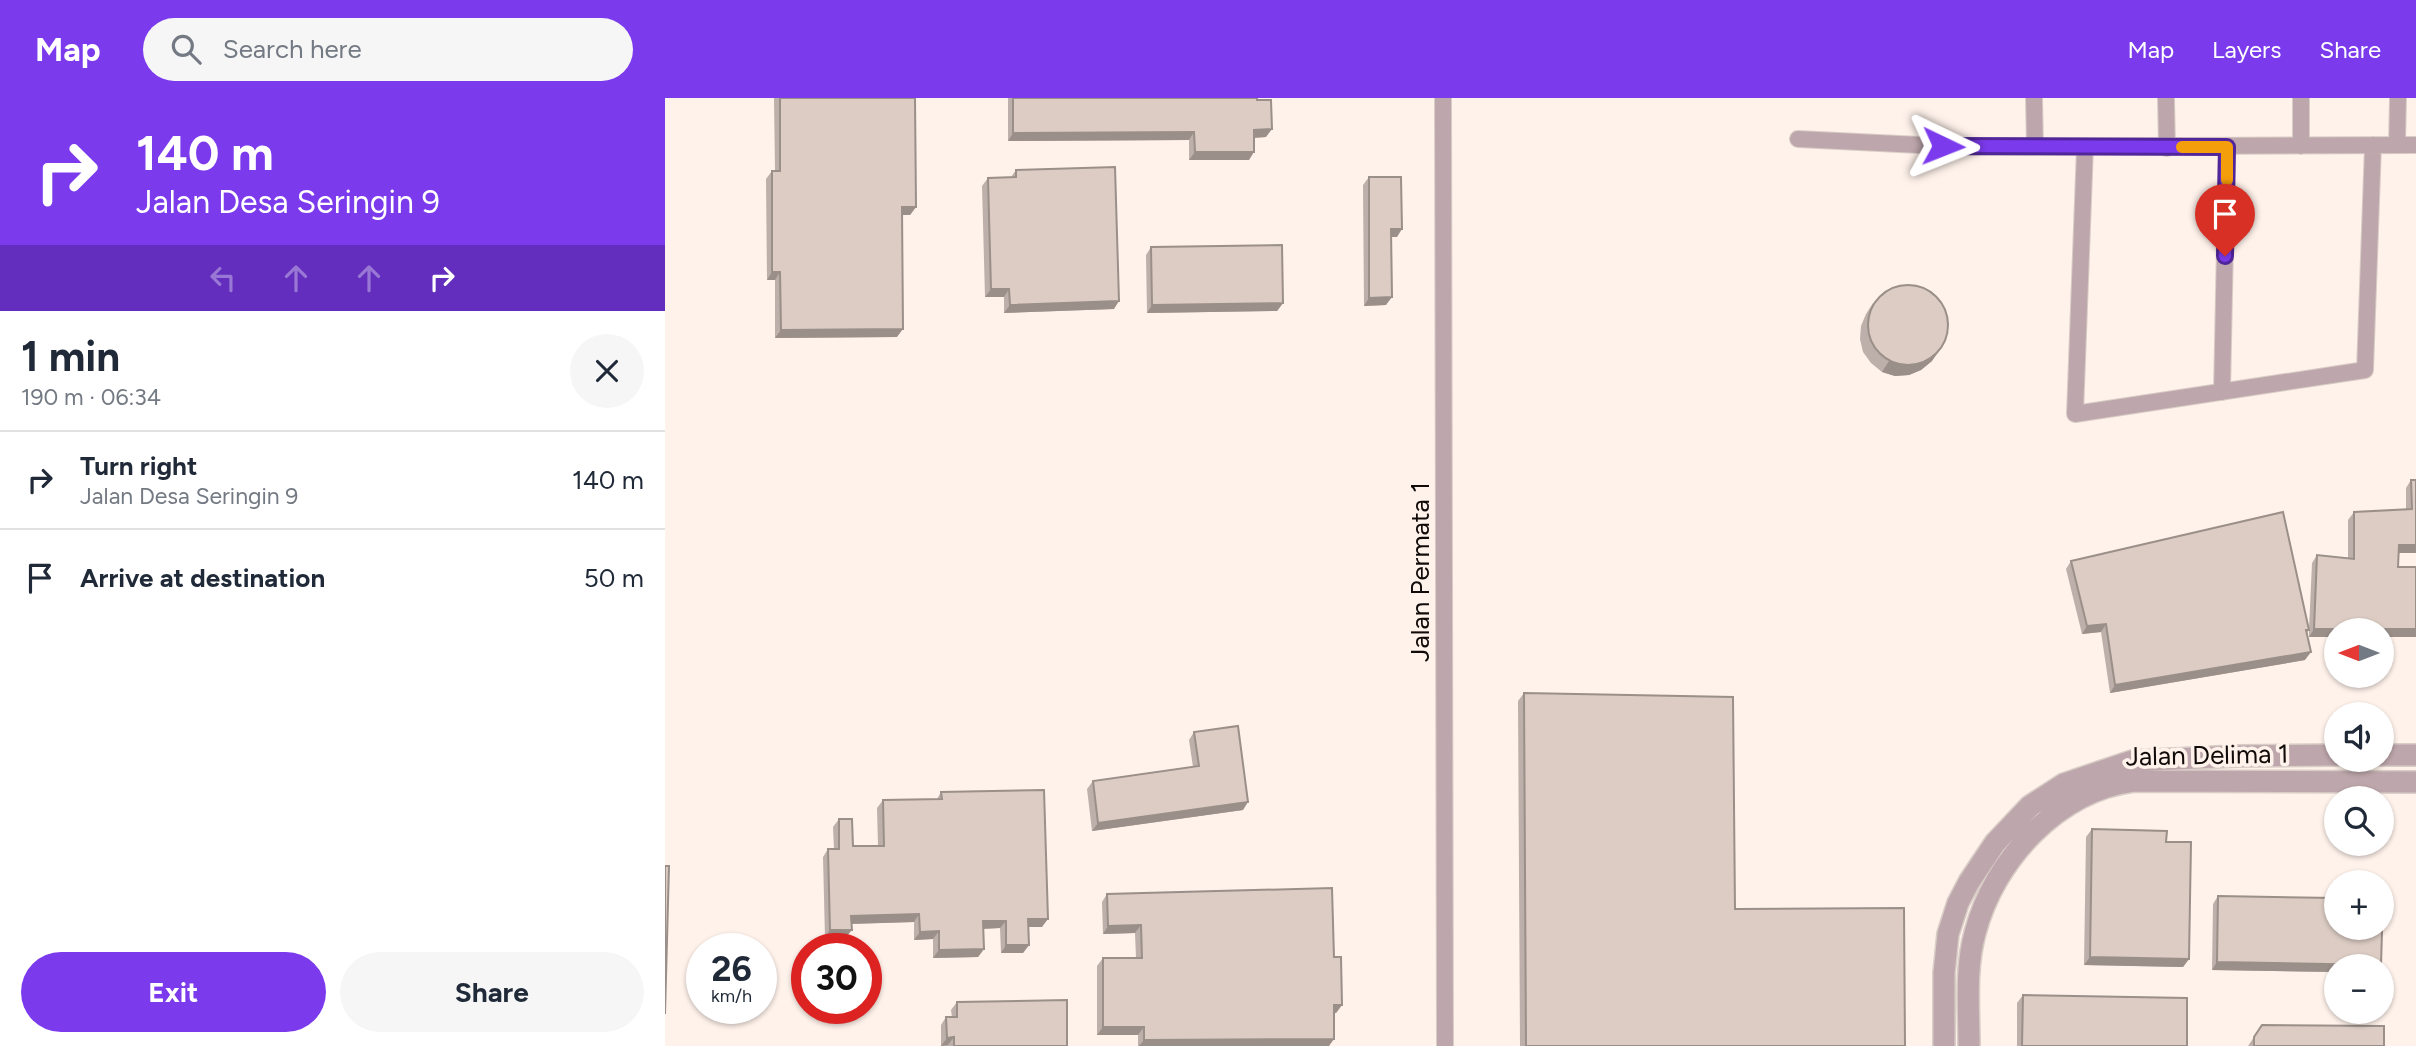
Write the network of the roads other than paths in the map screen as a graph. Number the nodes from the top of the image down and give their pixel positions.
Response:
1 (1443, 98) edge
2 (2035, 98) edge
3 (2166, 98) edge
4 (2301, 98) edge
5 (2398, 98) edge
6 (1798, 139) dead end
7 (2373, 145) junction
8 (2397, 145) junction
9 (2416, 145) edge
10 (2301, 146) junction
11 (2035, 147) junction
12 (2085, 147) junction
13 (2227, 147) junction
14 (2167, 148) junction
15 (2222, 392) junction
16 (2324, 755) edge
17 (2394, 755) edge
18 (2416, 755) edge
19 (2237, 756) junction
20 (2416, 782) edge
21 (2237, 783) junction
22 (1445, 1046) edge
23 (1944, 1046) edge
24 (1969, 1046) edge

1 - 22 street, Jalan Permata 1
2 - 11 street
3 - 14 street
4 - 10 street
5 - 8 street
6 - 11 street
7 - 8 street
7 - 10 street
7 - 15 street
8 - 9 street
10 - 13 street
11 - 12 street
12 - 14 street
12 - 15 street
13 - 14 street
13 - 15 street
16 - 19 street, Jalan Delima 1
17 - 18 street
19 - 21 street
19 - 23 street, Jalan Delima 1
20 - 21 street, Jalan Delima 1
21 - 24 street, Jalan Delima 1

